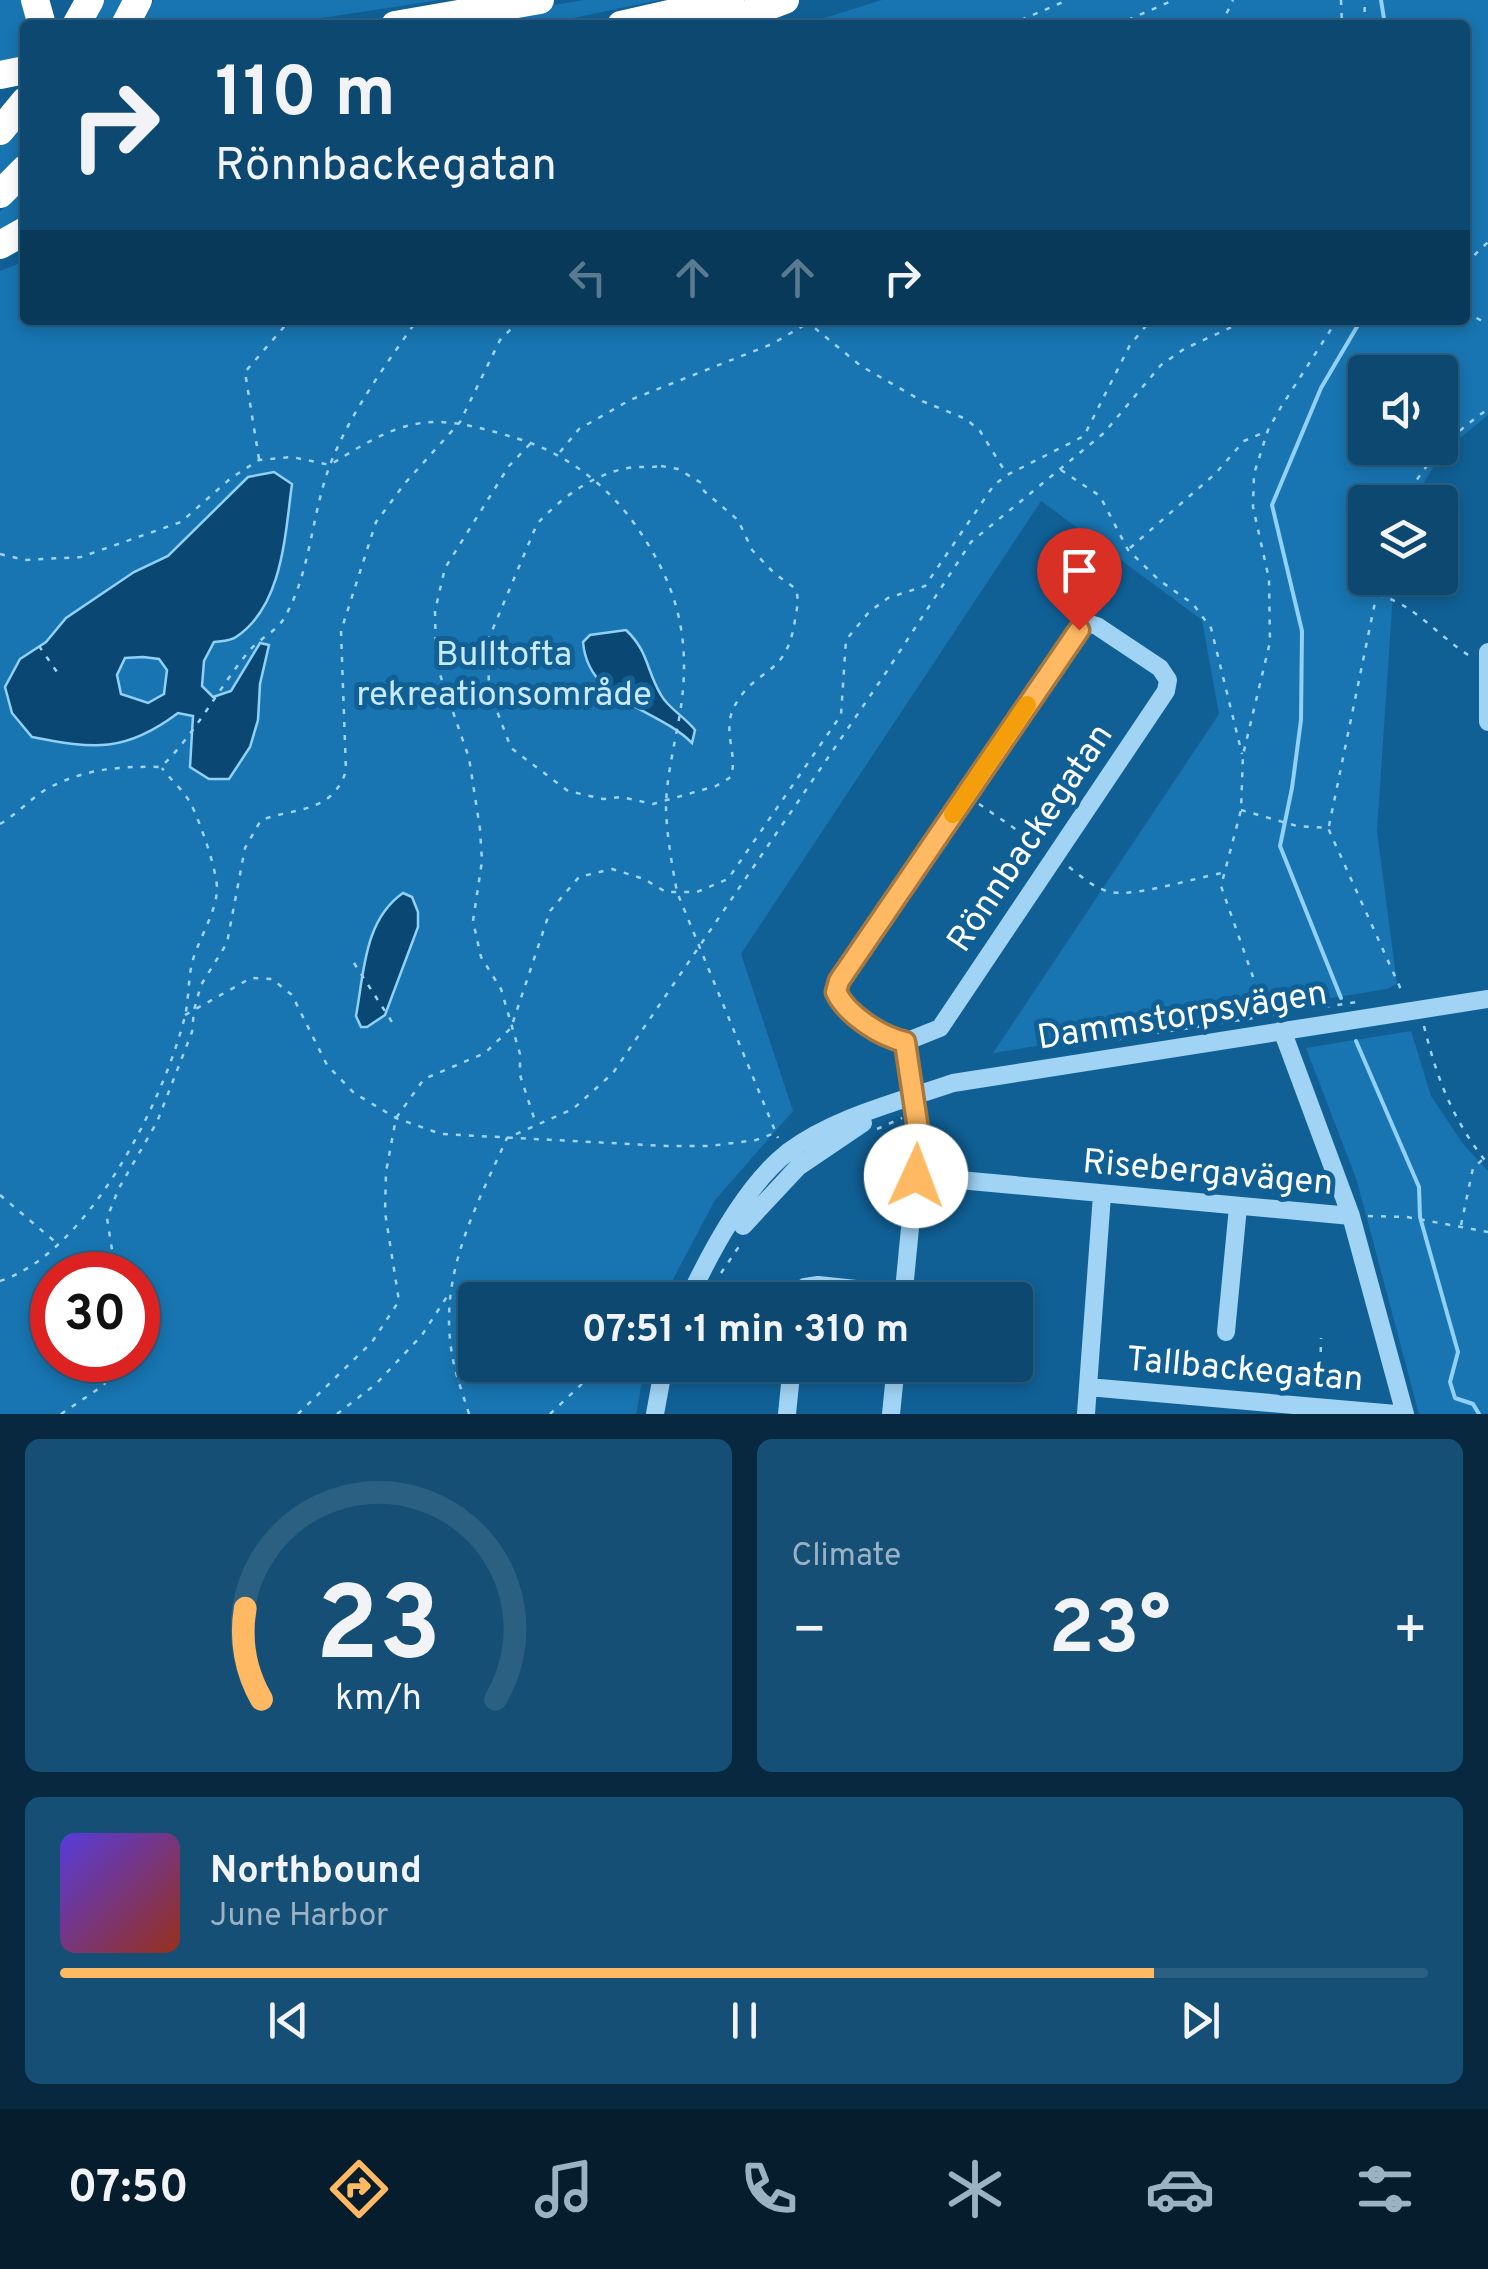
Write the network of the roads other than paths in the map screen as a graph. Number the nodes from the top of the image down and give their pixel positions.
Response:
1 (540, 0) edge
2 (730, 0) edge
3 (785, 0) edge
4 (424, 20) edge
5 (643, 20) edge
6 (731, 20) edge
7 (20, 107) edge
8 (1, 130) edge
9 (20, 175) edge
10 (0, 194) edge
11 (1487, 659) edge
12 (1488, 722) edge
13 (1488, 999) edge
14 (1282, 1030) junction
15 (905, 1042) junction
16 (914, 1104) junction
17 (916, 1176) junction
18 (1102, 1195) junction
19 (1238, 1207) junction
20 (1351, 1216) junction
21 (700, 1282) edge
22 (905, 1282) edge
23 (1226, 1332) dead end
24 (661, 1382) edge
25 (791, 1382) edge
26 (895, 1382) edge
27 (1088, 1386) junction
28 (655, 1414) edge
29 (788, 1414) edge
30 (892, 1414) edge
31 (1086, 1414) edge
32 (1396, 1414) edge
33 (1405, 1414) edge

1 - 4 highway
2 - 5 highway
3 - 6 highway
7 - 8 highway
9 - 10 highway
11 - 12 street
13 - 14 street, Dammstorpsvägen
14 - 16 street, Dammstorpsvägen
14 - 20 street
15 - 15 street, Rönnbackegatan
15 - 16 street
16 - 17 street
16 - 21 street, Dammstorpsvägen
17 - 18 street, Risebergavägen
17 - 22 street
18 - 19 street, Risebergavägen
18 - 27 street
19 - 20 street, Risebergavägen
19 - 23 street
20 - 33 street, Risebergavägen
24 - 28 street
25 - 29 street
26 - 30 street
27 - 31 street
27 - 32 street, Tallbackegatan

